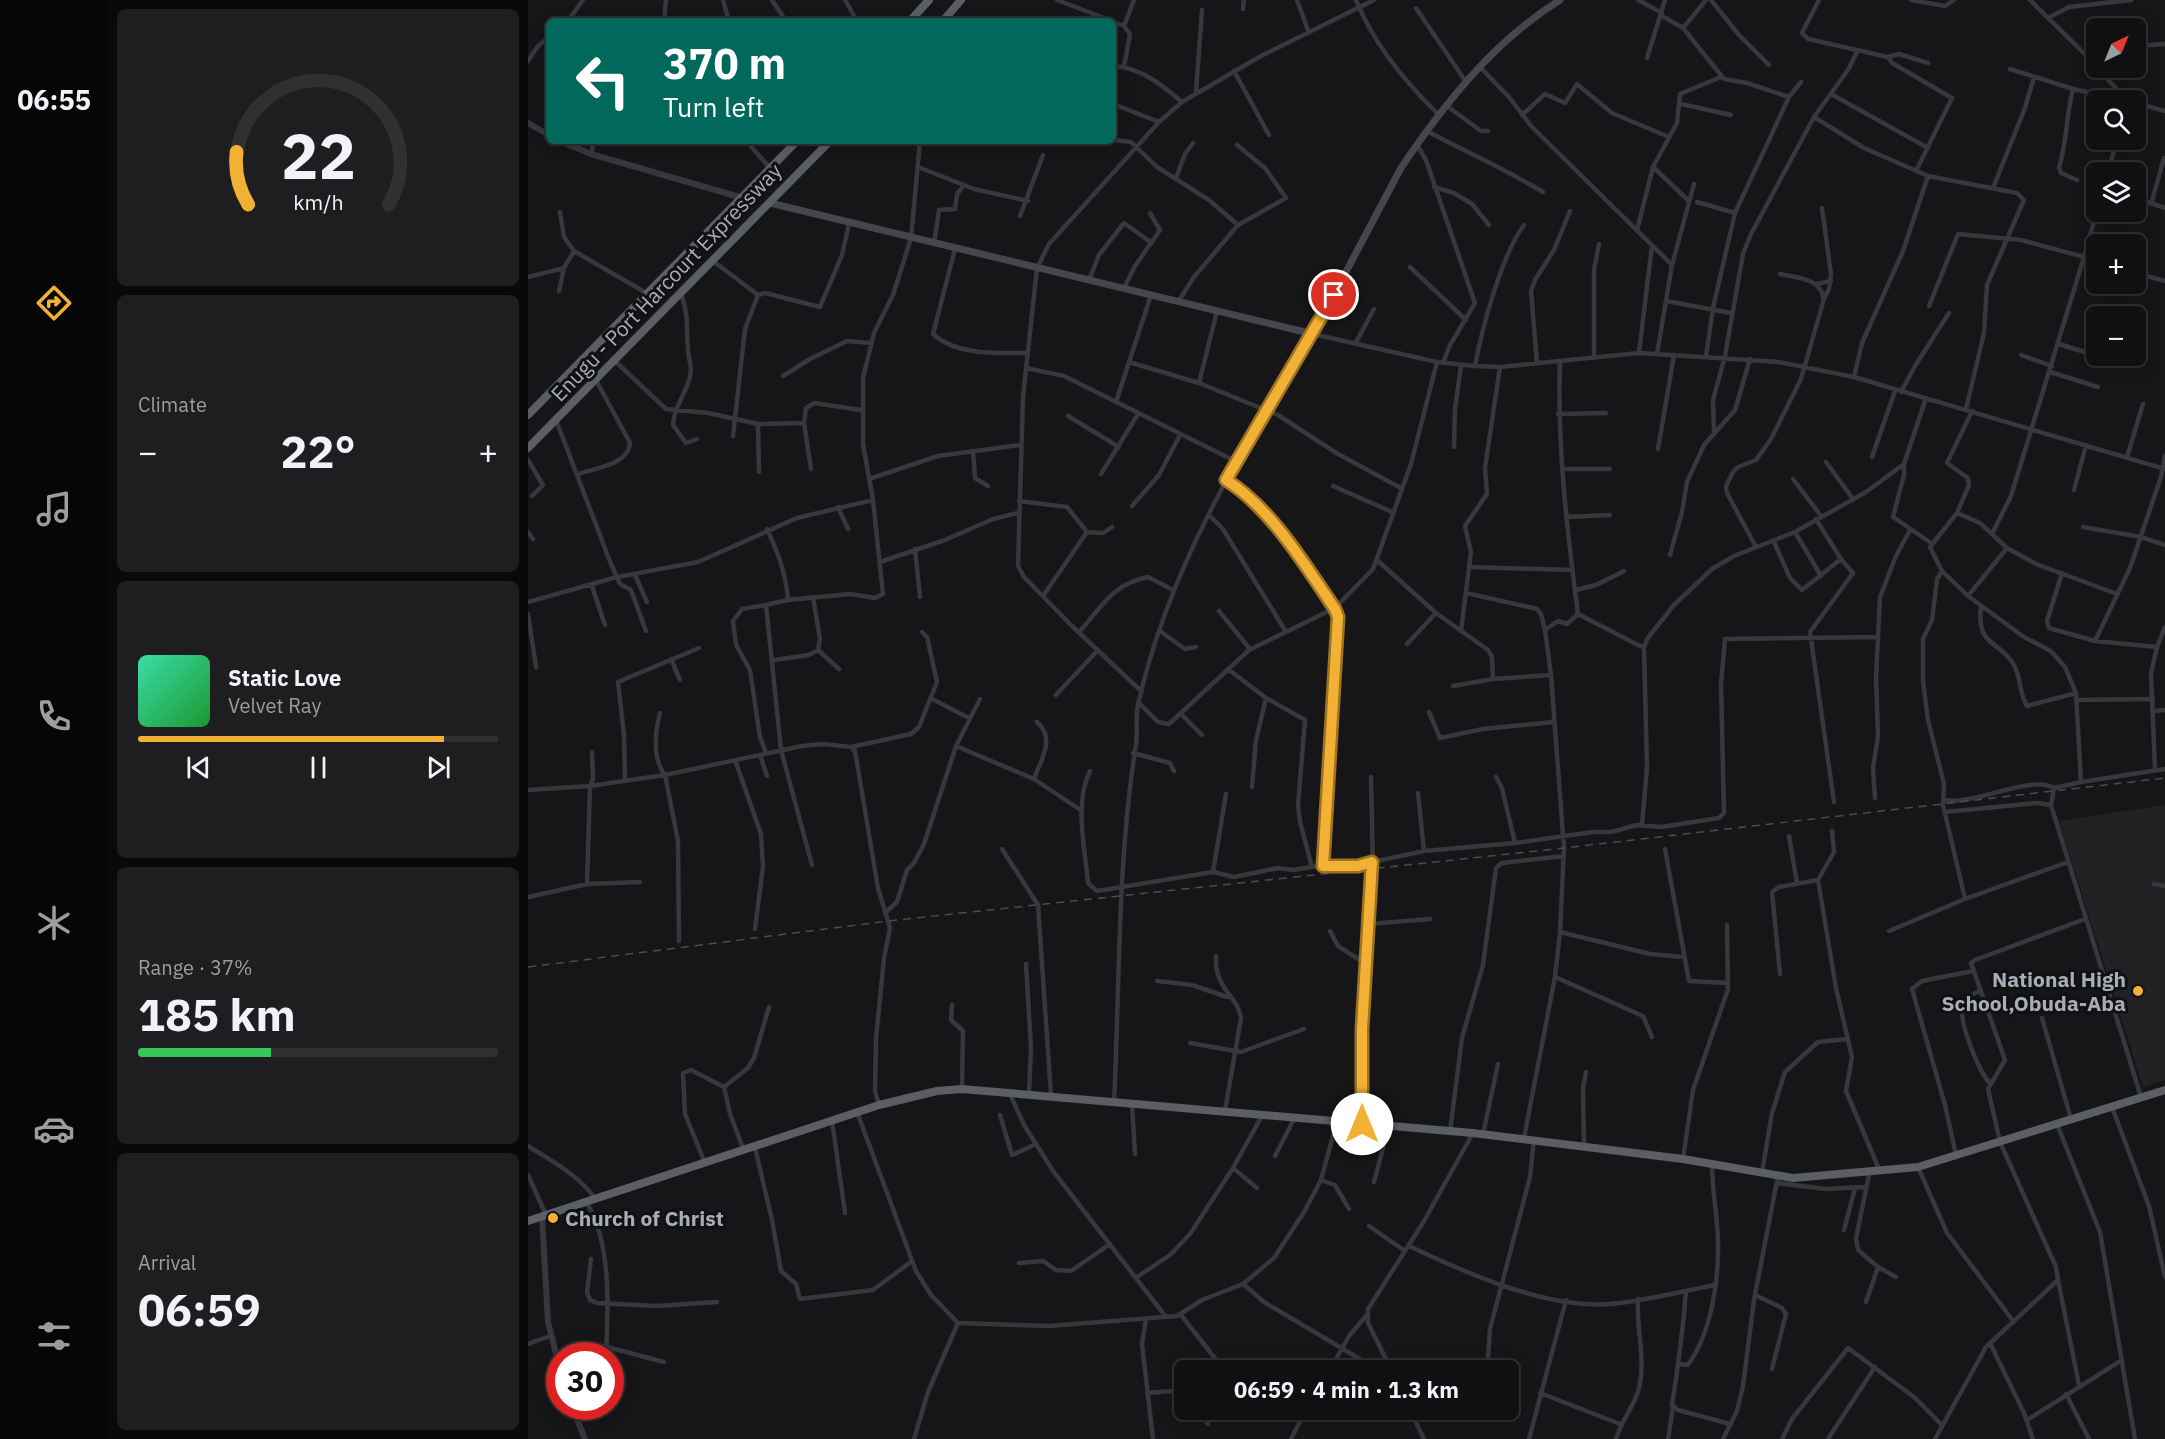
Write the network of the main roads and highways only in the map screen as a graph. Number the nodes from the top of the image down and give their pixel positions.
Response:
1 (929, 0) edge
2 (961, 0) edge
3 (1559, 0) edge
4 (913, 18) edge
5 (945, 18) edge
6 (793, 144) edge
7 (827, 144) edge
8 (770, 203) junction
9 (531, 406) edge
10 (528, 415) edge
11 (528, 448) edge
12 (2165, 1090) edge
13 (528, 1221) edge

1 - 4 highway
2 - 5 highway
3 - 8 main road
6 - 9 highway, Enugu - Port Harcourt Expressway
7 - 8 highway, Enugu - Port Harcourt Expressway
8 - 11 highway, Enugu - Port Harcourt Expressway
9 - 10 highway, Enugu - Port Harcourt Expressway
12 - 13 highway

